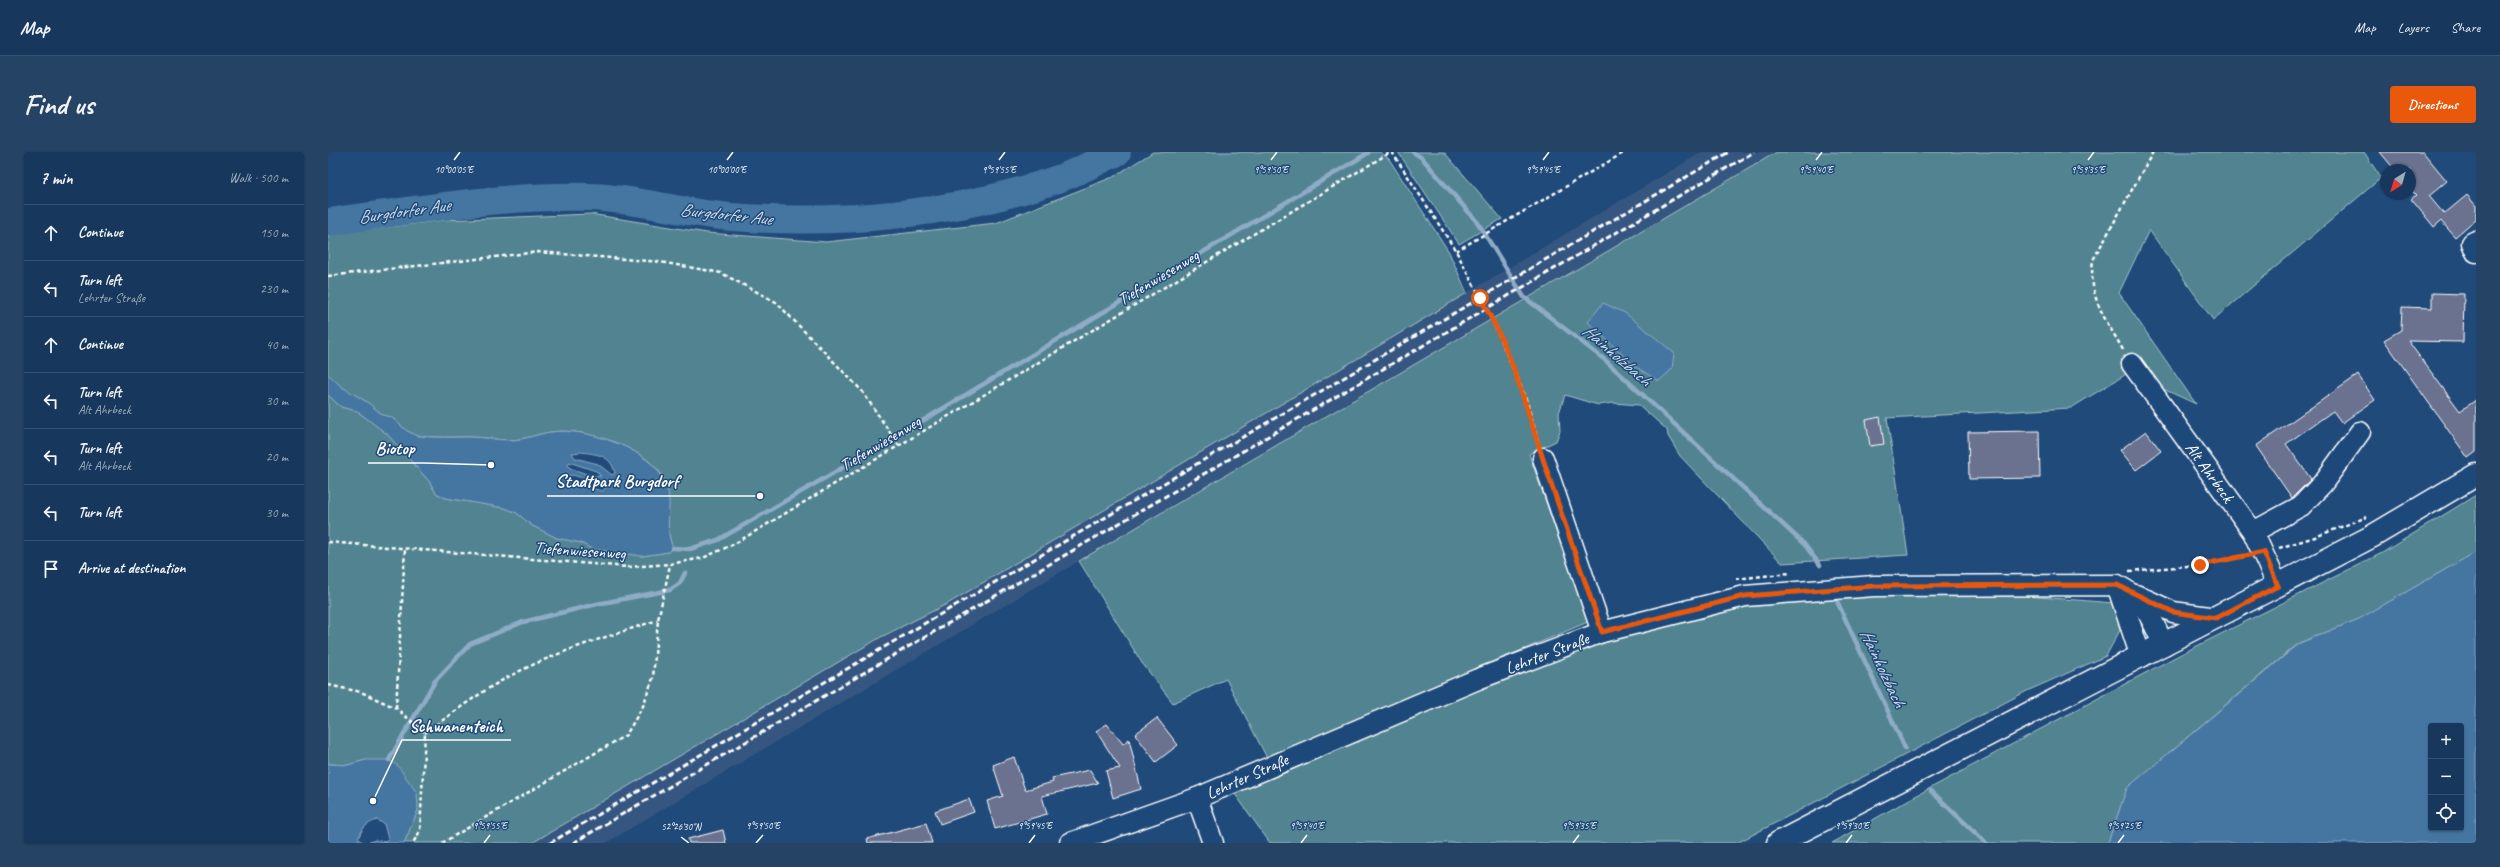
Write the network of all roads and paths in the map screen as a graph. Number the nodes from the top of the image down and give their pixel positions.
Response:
1 (1392, 152) edge
2 (1625, 152) edge
3 (2153, 152) edge
4 (2476, 240) edge
5 (1456, 251) junction
6 (2476, 252) edge
7 (328, 276) edge
8 (2132, 364) joint
9 (2360, 432) dead end
10 (899, 446) junction
11 (1543, 458) joint
12 (2476, 475) edge
13 (2374, 514) dead end
14 (2253, 532) junction
15 (328, 542) edge
16 (405, 549) junction
17 (2264, 552) junction
18 (670, 564) junction
19 (2124, 584) junction
20 (2278, 586) junction
21 (2216, 618) junction
22 (658, 620) junction
23 (1602, 632) junction
24 (2164, 645) junction
25 (2141, 657) junction
26 (328, 685) edge
27 (396, 708) junction
28 (425, 733) junction
29 (1197, 798) junction
30 (413, 843) edge
31 (442, 843) edge
32 (1070, 843) edge
33 (1213, 843) edge
34 (1778, 843) edge

1 - 5 path, Tiefenwiesenweg
1 - 10 path, Tiefenwiesenweg
2 - 5 path
3 - 8 path
4 - 6 street
5 - 11 path, Tiefenwiesenweg
7 - 10 path
8 - 14 street, Alt Ahrbeck
9 - 14 street
10 - 18 path, Tiefenwiesenweg
11 - 23 street
12 - 20 main road
13 - 17 path
14 - 17 street, Alt Ahrbeck
15 - 16 path, Tiefenwiesenweg
16 - 18 path, Tiefenwiesenweg
16 - 27 path
17 - 19 path
17 - 20 street, Alt Ahrbeck
18 - 22 path
19 - 21 street
19 - 23 street, Lehrter Straße
19 - 24 street
19 - 25 street
20 - 21 main road
21 - 24 main road
22 - 28 path
22 - 31 path
23 - 29 street, Lehrter Straße
24 - 25 main road
25 - 34 main road
26 - 27 path
27 - 28 path
28 - 30 path
29 - 32 street, Lehrter Straße
29 - 33 street

